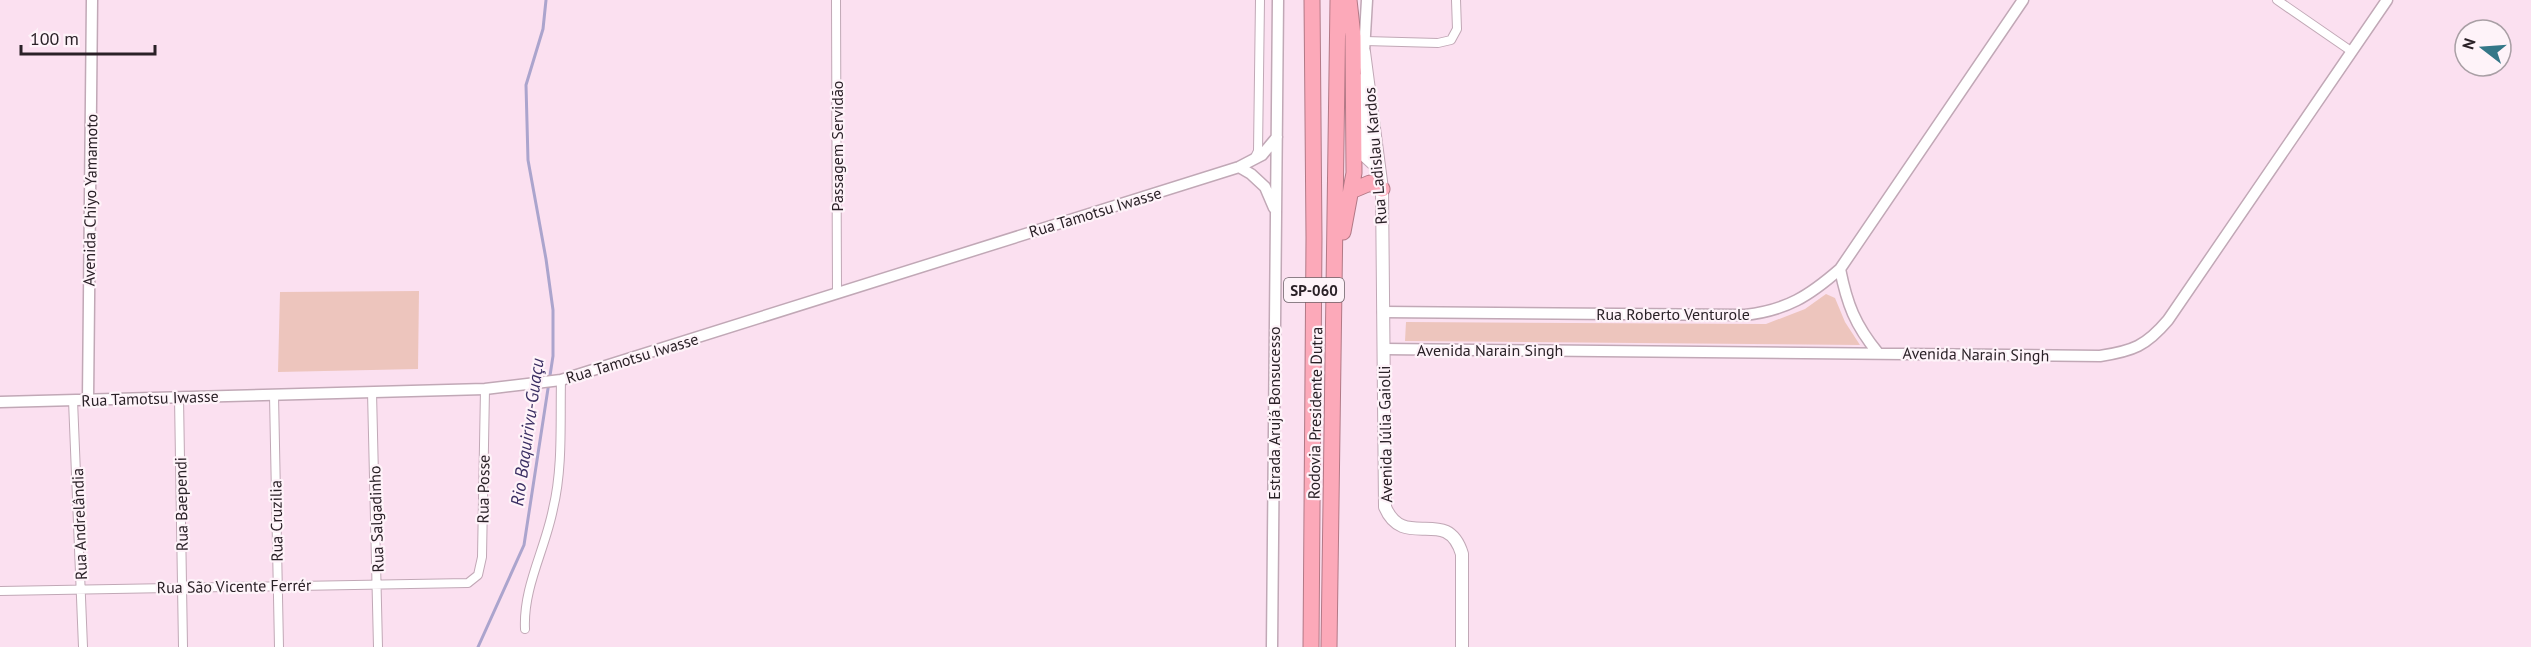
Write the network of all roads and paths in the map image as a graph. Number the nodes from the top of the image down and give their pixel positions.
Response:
1 (92, 0) edge
2 (836, 0) edge
3 (1260, 0) edge
4 (1278, 0) edge
5 (1312, 0) edge
6 (1338, 0) edge
7 (1367, 0) edge
8 (1455, 0) edge
9 (2024, 0) edge
10 (2277, 0) edge
11 (2386, 0) edge
12 (1350, 6) edge
13 (1364, 46) junction
14 (2351, 51) junction
15 (1277, 137) junction
16 (1254, 159) junction
17 (1239, 167) junction
18 (1382, 189) junction
19 (1351, 191) junction
20 (1275, 210) junction
21 (1840, 269) junction
22 (1336, 279) junction
23 (837, 293) junction
24 (1383, 312) junction
25 (1384, 349) junction
26 (1878, 353) junction
27 (560, 381) junction
28 (485, 389) junction
29 (372, 392) junction
30 (274, 395) junction
31 (180, 397) junction
32 (74, 400) junction
33 (88, 400) junction
34 (0, 402) edge
35 (468, 583) joint
36 (377, 584) junction
37 (277, 585) junction
38 (182, 587) junction
39 (81, 588) junction
40 (0, 591) edge
41 (525, 629) dead end
42 (83, 647) edge
43 (183, 647) edge
44 (279, 647) edge
45 (378, 647) edge
46 (1272, 647) edge
47 (1311, 647) edge
48 (1329, 647) edge
49 (1462, 647) edge

1 - 33 street, Avenida Chiyo Yamamoto
2 - 23 street, Passagem Servidão
3 - 16 street
4 - 15 street, Estrada Arujá Bonsucesso
5 - 47 highway, Rodovia Presidente Dutra / SP-060
6 - 22 highway, Rodovia Presidente Dutra / SP-060
7 - 13 street
8 - 13 street
9 - 21 street, Rua Roberto Venturole
10 - 14 street
11 - 14 street, Avenida Narain Singh
12 - 13 highway
12 - 19 highway
13 - 18 main road, Rua Ladislau Kardos
14 - 26 street, Avenida Narain Singh
15 - 16 street, Rua Tamotsu Iwasse
15 - 20 street, Estrada Arujá Bonsucesso
16 - 17 street, Rua Tamotsu Iwasse
17 - 20 street
17 - 23 street, Rua Tamotsu Iwasse
18 - 19 highway
18 - 24 main road, Rua Ladislau Kardos
19 - 22 highway
20 - 46 street, Estrada Arujá Bonsucesso
21 - 24 street, Rua Roberto Venturole
21 - 26 street
22 - 48 highway, Rodovia Presidente Dutra / SP-060
23 - 27 street, Rua Tamotsu Iwasse
24 - 25 main road, Avenida Júlia Gaiolli
25 - 26 street, Avenida Narain Singh
25 - 49 main road, Avenida Júlia Gaiolli
27 - 28 street, Rua Tamotsu Iwasse
27 - 41 street
28 - 29 street, Rua Tamotsu Iwasse
28 - 35 street, Rua Posse
29 - 30 street, Rua Tamotsu Iwasse
29 - 36 street, Rua Salgadinho
30 - 31 street, Rua Tamotsu Iwasse
30 - 37 street, Rua Cruzilia
31 - 33 street, Rua Tamotsu Iwasse
31 - 38 street, Rua Baependi
32 - 33 street, Rua Tamotsu Iwasse
32 - 34 street, Rua Tamotsu Iwasse
32 - 39 street, Rua Andrelândia
35 - 36 street, Rua São Vicente Ferrér
36 - 37 street, Rua São Vicente Ferrér
36 - 45 street, Rua Salgadinho
37 - 38 street, Rua São Vicente Ferrér
37 - 44 street, Rua Cruzilia
38 - 39 street, Rua São Vicente Ferrér
38 - 43 street, Rua Baependi
39 - 40 street, Rua São Vicente Ferrér
39 - 42 street, Rua Andrelândia

